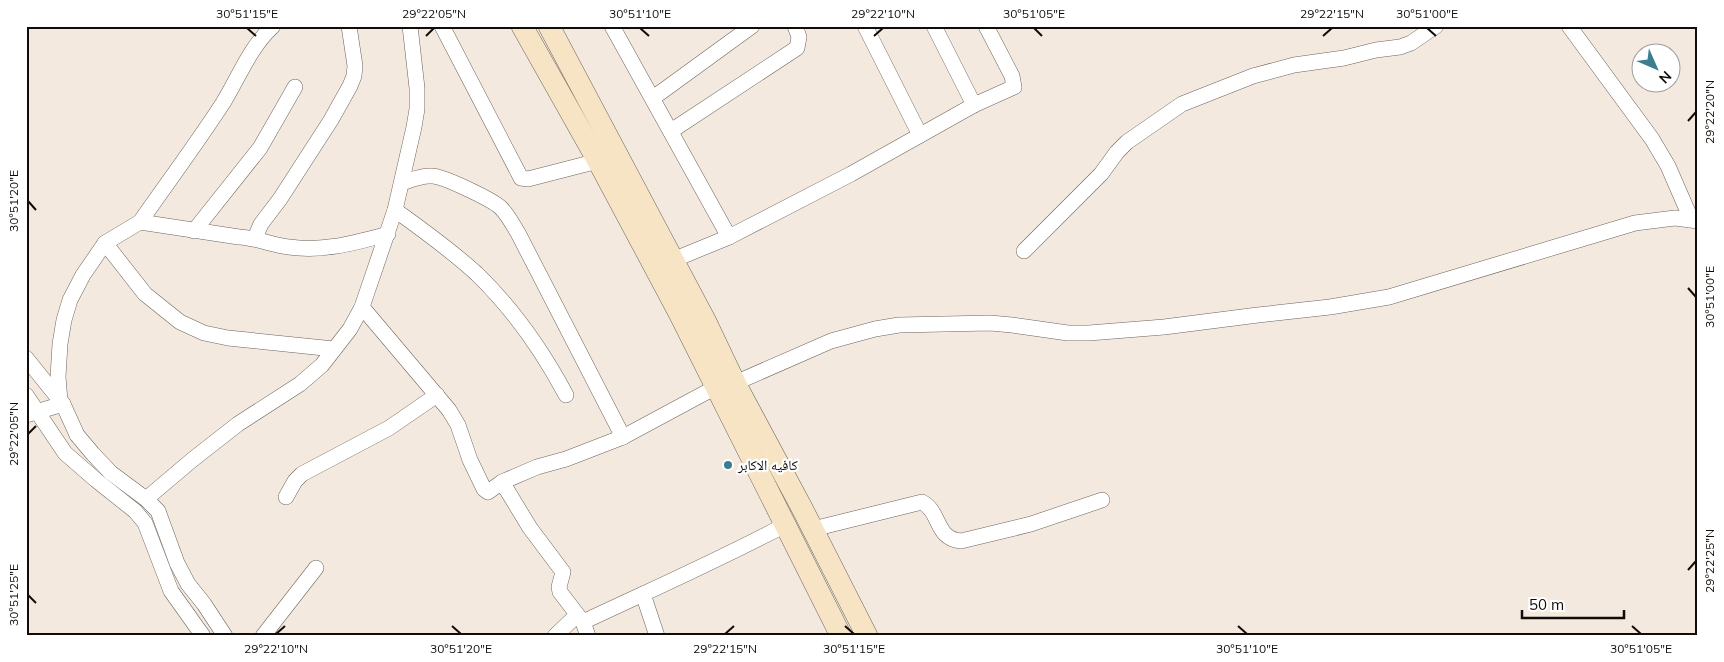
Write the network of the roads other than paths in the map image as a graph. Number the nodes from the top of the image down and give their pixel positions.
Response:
1 (273, 26) edge
2 (349, 26) edge
3 (410, 26) edge
4 (442, 26) edge
5 (522, 26) edge
6 (549, 26) edge
7 (752, 26) edge
8 (795, 26) edge
9 (865, 26) edge
10 (934, 26) edge
11 (986, 26) edge
12 (1436, 26) edge
13 (1569, 26) edge
14 (618, 29) edge
15 (295, 87) dead end
16 (652, 98) junction
17 (974, 105) junction
18 (671, 131) junction
19 (920, 135) junction
20 (598, 161) junction
21 (402, 184) junction
22 (395, 210) junction
23 (1694, 220) edge
24 (140, 222) junction
25 (194, 231) junction
26 (388, 234) junction
27 (729, 237) junction
28 (255, 238) junction
29 (105, 243) junction
30 (1024, 251) dead end
31 (673, 260) junction
32 (362, 307) junction
33 (334, 349) junction
34 (26, 358) edge
35 (725, 385) junction
36 (26, 395) edge
37 (437, 395) junction
38 (566, 395) dead end
39 (61, 403) junction
40 (33, 414) edge
41 (624, 437) junction
42 (502, 482) junction
43 (286, 497) dead end
44 (146, 499) junction
45 (1102, 500) dead end
46 (785, 525) junction
47 (813, 529) junction
48 (316, 568) dead end
49 (643, 594) junction
50 (583, 624) edge
51 (203, 636) edge
52 (225, 636) edge
53 (263, 636) edge
54 (555, 636) edge
55 (657, 636) edge
56 (841, 636) edge
57 (866, 636) edge

1 - 24 street
2 - 28 street
3 - 21 street
4 - 20 street
5 - 20 main road
6 - 31 main road
7 - 16 street
8 - 18 street
9 - 19 street
10 - 17 street
11 - 17 street
12 - 30 street
13 - 23 street
14 - 16 street
15 - 25 street
16 - 18 street
17 - 19 street
18 - 27 street
19 - 27 street
20 - 35 main road
21 - 22 street
21 - 41 street
22 - 26 street
22 - 38 street
23 - 35 street
24 - 25 street
24 - 29 street
25 - 28 street
26 - 28 street
26 - 32 street
27 - 31 street
29 - 33 street
29 - 39 street
31 - 35 main road
32 - 33 street
32 - 37 street
33 - 44 street
34 - 39 street
35 - 41 street
35 - 46 main road
35 - 47 main road
36 - 40 street
37 - 42 street
37 - 43 street
39 - 40 street
39 - 44 street
40 - 51 street
41 - 42 street
42 - 50 street
44 - 52 street
45 - 47 street
46 - 49 street
46 - 56 main road
47 - 57 main road
48 - 53 street
49 - 50 street
49 - 55 street
50 - 54 street

